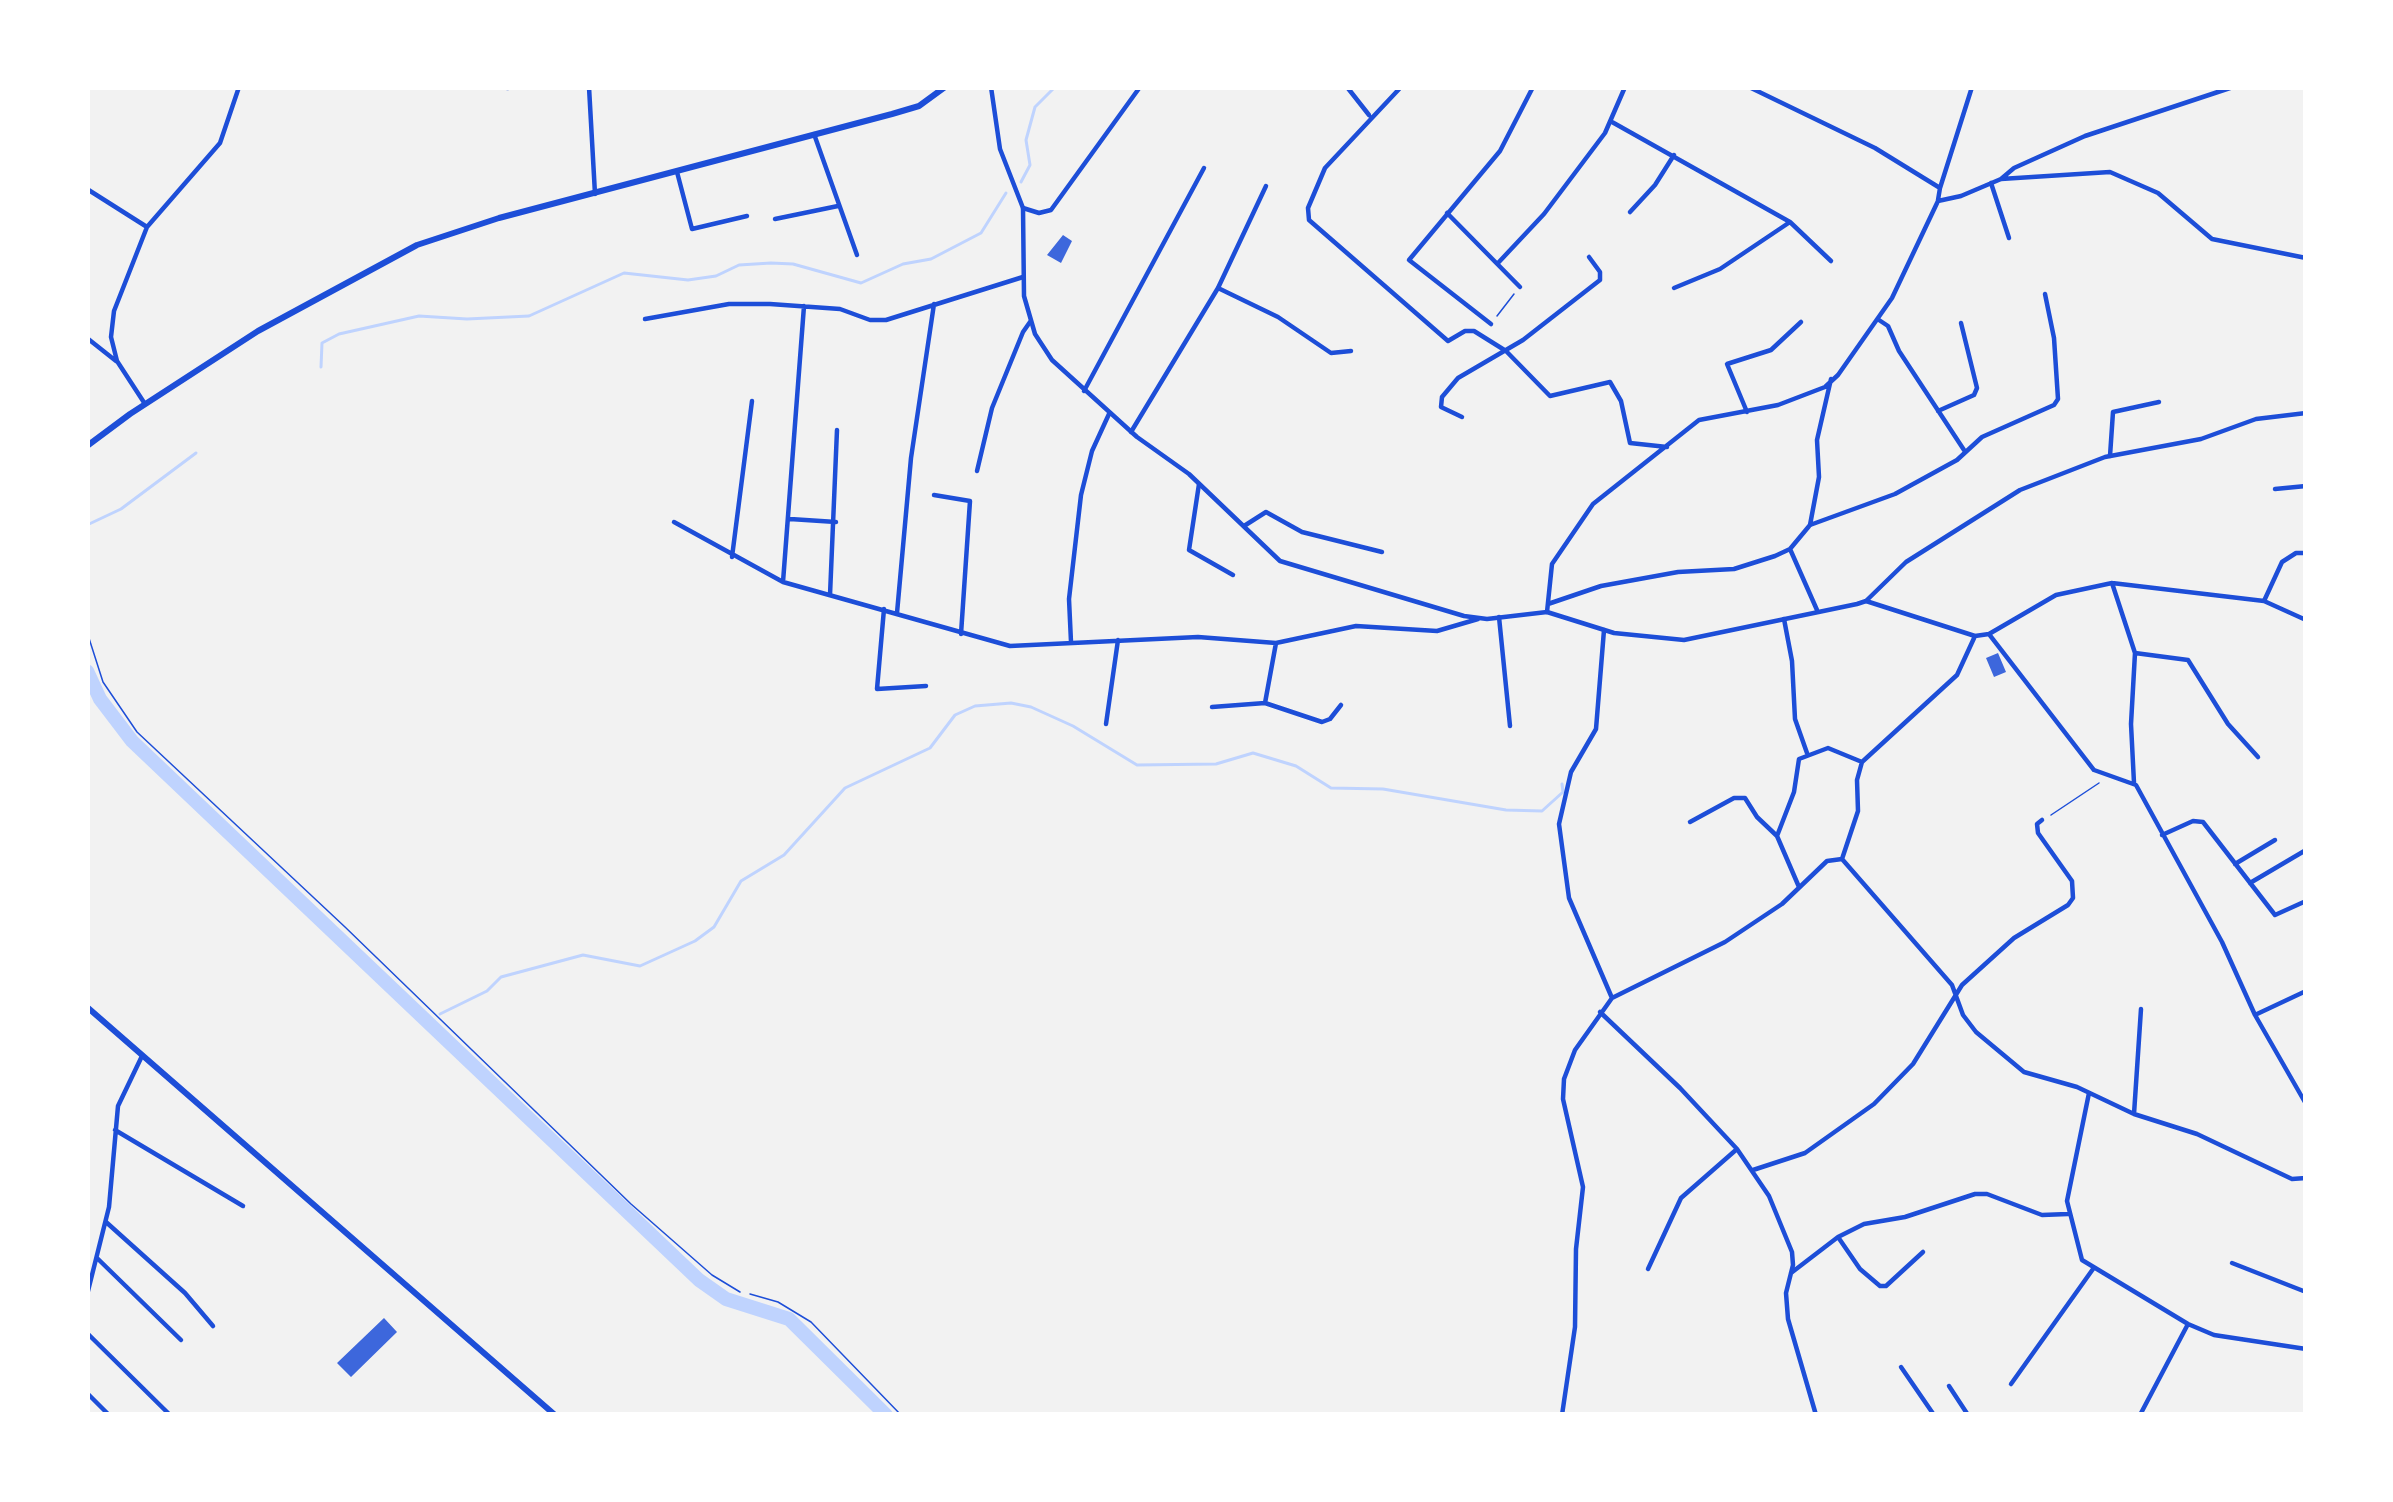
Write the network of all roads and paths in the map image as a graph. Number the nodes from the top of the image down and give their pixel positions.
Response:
1 (239, 87) edge
2 (589, 87) edge
3 (945, 87) edge
4 (991, 87) edge
5 (1140, 87) edge
6 (1347, 87) edge
7 (1401, 87) edge
8 (1533, 87) edge
9 (1625, 87) edge
10 (1749, 87) edge
11 (1961, 87) edge
12 (2233, 87) edge
13 (1971, 89) edge
14 (1370, 117) junction
15 (1612, 122) junction
16 (814, 134) junction
17 (1674, 155) junction
18 (1204, 168) dead end
19 (676, 172) junction
20 (2001, 179) junction
21 (1991, 184) junction
22 (1266, 186) dead end
23 (1940, 188) junction
24 (87, 189) edge
25 (595, 194) junction
26 (1938, 201) junction
27 (838, 206) junction
28 (1023, 208) junction
29 (1630, 212) dead end
30 (1447, 214) junction
31 (747, 216) dead end
32 (775, 220) dead end
33 (1790, 222) junction
34 (147, 226) junction
35 (2008, 238) dead end
36 (856, 256) dead end
37 (1589, 256) dead end
38 (2306, 258) edge
39 (1831, 261) dead end
40 (1498, 263) junction
41 (1023, 277) junction
42 (1520, 286) joint
43 (1218, 288) junction
44 (1674, 288) dead end
45 (2045, 294) dead end
46 (934, 304) junction
47 (804, 306) junction
48 (645, 319) dead end
49 (1878, 320) junction
50 (1030, 322) junction
51 (1801, 322) dead end
52 (1961, 323) dead end
53 (1491, 324) joint
54 (87, 338) edge
55 (1351, 351) dead end
56 (1506, 351) junction
57 (116, 362) junction
58 (1831, 380) junction
59 (1084, 391) junction
60 (752, 400) dead end
61 (2158, 402) dead end
62 (145, 404) junction
63 (1938, 411) junction
64 (1748, 412) junction
65 (2306, 413) edge
66 (1108, 414) junction
67 (1462, 417) dead end
68 (837, 430) dead end
69 (1131, 432) junction
70 (87, 446) edge
71 (1667, 447) junction
72 (1964, 450) junction
73 (2110, 456) junction
74 (977, 471) dead end
75 (1199, 484) junction
76 (2306, 486) edge
77 (2275, 489) dead end
78 (934, 495) dead end
79 (790, 519) junction
80 (674, 522) dead end
81 (836, 522) junction
82 (1810, 525) junction
83 (1242, 527) junction
84 (1790, 549) junction
85 (1382, 552) dead end
86 (2306, 553) edge
87 (732, 557) junction
88 (1233, 575) dead end
89 (783, 582) junction
90 (2112, 583) junction
91 (830, 595) junction
92 (1866, 601) junction
93 (2264, 601) junction
94 (1548, 608) junction
95 (884, 609) junction
96 (1817, 610) junction
97 (897, 613) junction
98 (1499, 617) junction
99 (1478, 619) junction
100 (1784, 619) junction
101 (2306, 620) edge
102 (1604, 630) junction
103 (87, 632) edge
104 (961, 634) junction
105 (1989, 634) junction
106 (1976, 636) junction
107 (1118, 640) junction
108 (1276, 643) junction
109 (1071, 644) junction
110 (2135, 653) junction
111 (926, 686) dead end
112 (1265, 703) junction
113 (1341, 705) dead end
114 (1212, 707) dead end
115 (1106, 724) dead end
116 (1510, 726) dead end
117 (1807, 753) junction
118 (2258, 757) dead end
119 (1862, 762) junction
120 (2103, 775) junction
121 (2134, 783) junction
122 (2042, 820) joint
123 (1690, 822) dead end
124 (2162, 835) junction
125 (1777, 836) junction
126 (2275, 840) dead end
127 (2306, 850) edge
128 (1842, 859) junction
129 (2235, 864) junction
130 (2250, 883) junction
131 (1799, 886) junction
132 (2306, 901) edge
133 (2306, 991) edge
134 (1956, 993) junction
135 (1612, 998) junction
136 (87, 1007) edge
137 (2141, 1009) dead end
138 (1600, 1012) junction
139 (2254, 1016) junction
140 (142, 1056) junction
141 (2089, 1093) junction
142 (2306, 1104) edge
143 (2134, 1114) junction
144 (115, 1130) junction
145 (1737, 1149) junction
146 (1753, 1170) junction
147 (2306, 1178) edge
148 (2293, 1179) junction
149 (2306, 1188) edge
150 (243, 1206) dead end
151 (2068, 1214) junction
152 (106, 1222) junction
153 (1838, 1237) junction
154 (1923, 1252) dead end
155 (98, 1259) junction
156 (2232, 1263) dead end
157 (1648, 1269) dead end
158 (2093, 1269) junction
159 (1791, 1273) junction
160 (740, 1292) joint
161 (2306, 1292) edge
162 (87, 1295) edge
163 (2188, 1324) junction
164 (213, 1326) dead end
165 (87, 1333) edge
166 (181, 1340) dead end
167 (2306, 1349) edge
168 (1901, 1367) dead end
169 (2011, 1384) dead end
170 (1949, 1386) dead end
171 (87, 1393) edge
172 (170, 1414) edge
173 (109, 1415) edge
174 (555, 1415) edge
175 (901, 1415) edge
176 (1562, 1415) edge
177 (1816, 1415) edge
178 (1934, 1415) edge
179 (1968, 1415) edge
180 (2140, 1415) edge

1 - 34 street
2 - 25 street
3 - 16 main road
4 - 28 street
5 - 28 street
6 - 14 street
7 - 14 street
8 - 30 street
9 - 15 street
10 - 23 street
11 - 13 street
12 - 20 street
13 - 23 street
14 - 56 street
15 - 17 street
15 - 40 street
16 - 19 main road
16 - 27 street
17 - 29 street
17 - 33 street
18 - 59 street
19 - 25 main road
19 - 31 street
20 - 21 street
20 - 38 street
21 - 26 street
21 - 35 street
22 - 43 street
23 - 26 street
24 - 34 street
25 - 62 main road
26 - 49 street
27 - 32 street
27 - 36 street
28 - 41 street
30 - 40 street
30 - 53 street
33 - 39 street
33 - 44 street
34 - 57 street
37 - 56 street
40 - 42 street
41 - 46 street
41 - 50 street
42 - 53 path
43 - 55 street
43 - 69 street
45 - 72 street
46 - 47 street
46 - 97 street
47 - 48 street
47 - 79 street
49 - 58 street
49 - 63 street
50 - 59 street
50 - 74 street
51 - 64 street
52 - 63 street
54 - 57 street
56 - 67 street
56 - 71 street
57 - 62 street
58 - 64 street
58 - 82 street
59 - 66 street
60 - 87 street
61 - 73 street
62 - 70 main road
63 - 72 street
64 - 71 street
65 - 73 street
66 - 69 street
66 - 109 street
68 - 81 street
69 - 75 street
71 - 94 street
72 - 82 street
73 - 92 street
75 - 83 street
75 - 88 street
76 - 77 street
78 - 104 street
79 - 81 street
79 - 89 street
80 - 87 street
81 - 91 street
82 - 84 street
83 - 85 street
83 - 99 street
84 - 94 street
84 - 96 street
86 - 93 street
87 - 89 street
89 - 91 street
90 - 93 street
90 - 105 street
90 - 110 street
91 - 95 street
92 - 96 street
92 - 106 street
93 - 101 street
94 - 98 street
94 - 102 street
95 - 97 street
95 - 111 street
96 - 100 street
97 - 104 street
98 - 99 street
98 - 116 street
99 - 108 street
100 - 102 street
100 - 117 street
102 - 135 street
103 - 160 lane
104 - 109 street
105 - 106 street
105 - 120 street
106 - 119 street
107 - 108 street
107 - 109 street
107 - 115 street
108 - 112 street
110 - 118 street
110 - 121 street
112 - 113 street
112 - 114 street
117 - 119 street
117 - 125 street
119 - 128 street
120 - 121 street
120 - 122 path
121 - 124 street
122 - 134 street
123 - 125 street
124 - 129 street
124 - 139 street
125 - 131 street
126 - 129 street
127 - 130 street
128 - 131 street
128 - 134 street
129 - 130 street
130 - 132 street
131 - 135 street
133 - 139 street
134 - 141 street
134 - 146 street
135 - 138 street
136 - 140 main road
137 - 143 street
138 - 145 street
138 - 176 street
139 - 142 street
140 - 144 street
140 - 174 main road
141 - 143 street
141 - 151 street
143 - 148 street
144 - 150 street
144 - 152 street
145 - 146 street
145 - 157 street
146 - 159 street
147 - 148 street
148 - 149 street
151 - 153 street
151 - 158 street
152 - 155 street
152 - 164 street
153 - 154 street
153 - 159 street
155 - 162 street
155 - 166 street
156 - 161 street
158 - 163 street
158 - 169 street
159 - 177 street
160 - 175 path
163 - 167 street
163 - 180 street
165 - 172 street
168 - 178 street
170 - 179 street
171 - 173 street

